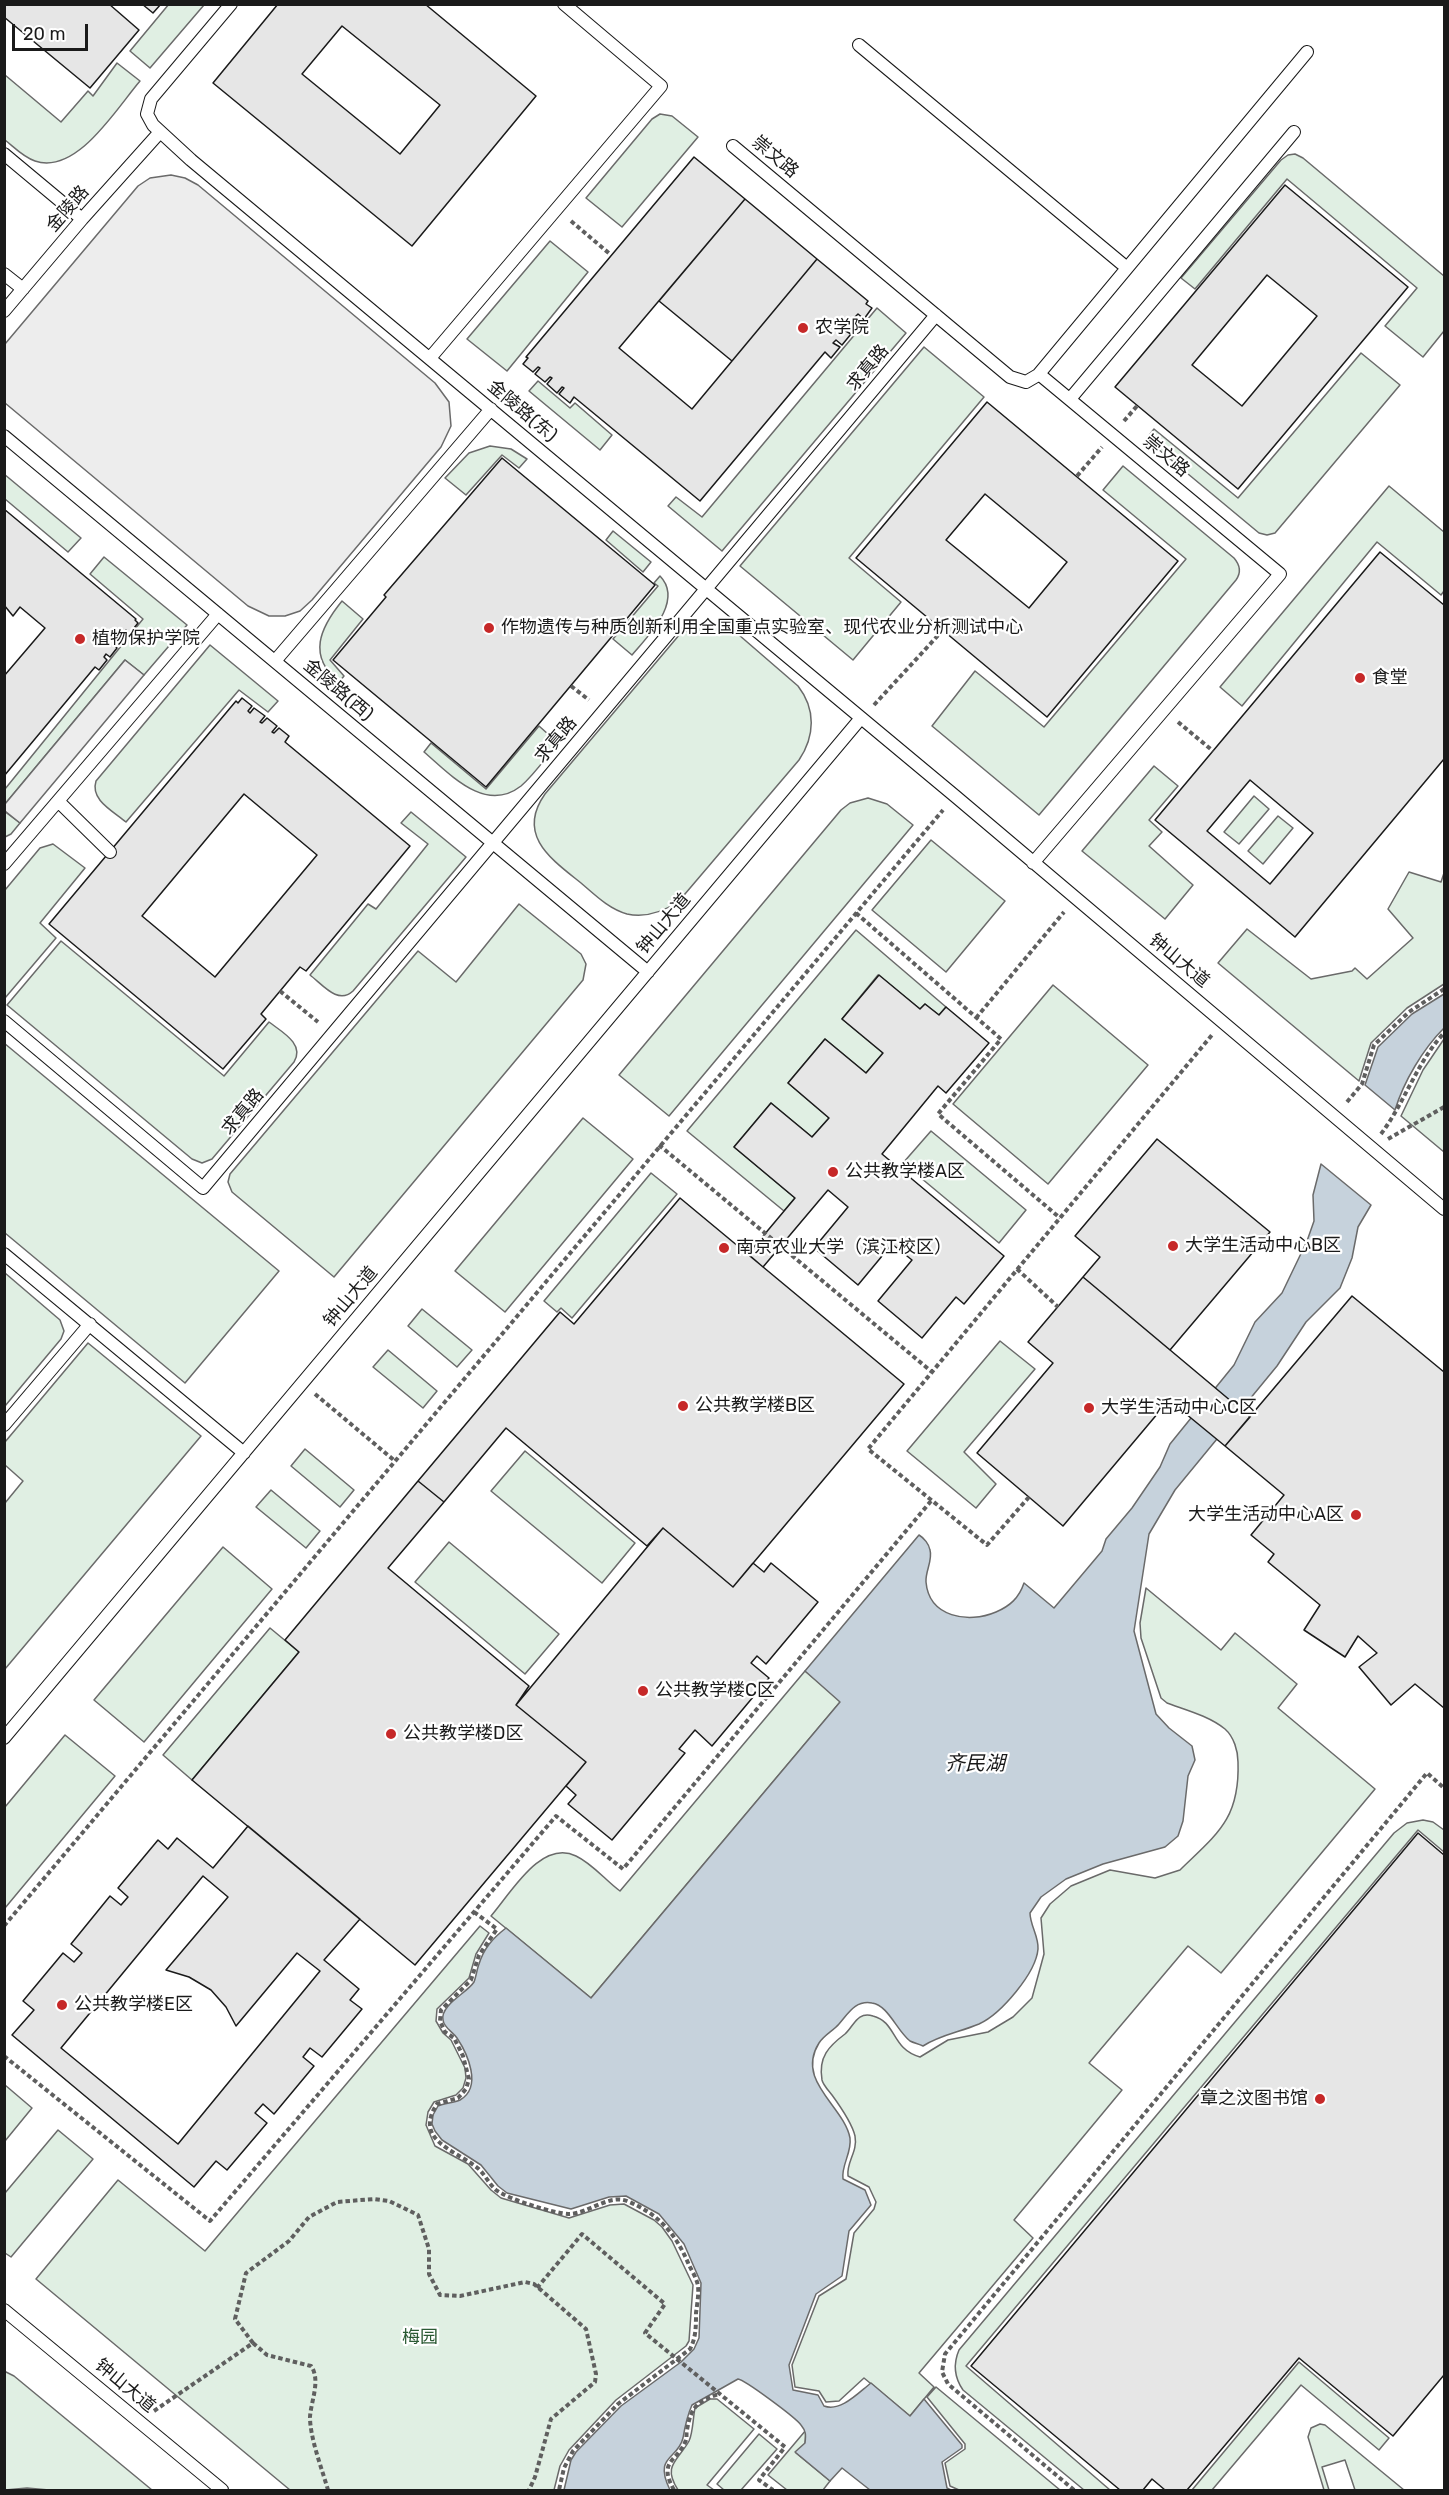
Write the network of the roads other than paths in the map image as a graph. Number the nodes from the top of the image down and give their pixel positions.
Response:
1 (231, 4) edge
2 (564, 4) edge
3 (859, 45) dead end
4 (1307, 52) dead end
5 (160, 132) junction
6 (1294, 132) dead end
7 (733, 146) dead end
8 (4, 154) edge
9 (82, 219) junction
10 (1127, 268) junction
11 (4, 274) edge
12 (23, 289) junction
13 (4, 311) edge
14 (936, 315) junction
15 (430, 358) junction
16 (1039, 374) junction
17 (1070, 399) junction
18 (491, 409) junction
19 (4, 436) edge
20 (706, 588) junction
21 (218, 614) junction
22 (275, 661) junction
23 (861, 718) junction
24 (58, 801) junction
25 (493, 843) junction
26 (110, 852) dead end
27 (1033, 863) junction
28 (4, 864) edge
29 (648, 972) junction
30 (4, 1022) edge
31 (1444, 1209) edge
32 (4, 1254) edge
33 (90, 1324) junction
34 (4, 1425) edge
35 (244, 1453) junction
36 (4, 1738) edge
37 (4, 2310) edge
38 (222, 2490) edge

1 - 5 lane
2 - 15 lane
3 - 10 lane
4 - 10 lane
5 - 9 lane, 金陵路
5 - 15 lane, 金陵路(东)
6 - 17 lane
7 - 14 lane, 崇文路
8 - 9 lane
9 - 12 lane, 金陵路
10 - 16 lane
11 - 12 lane
12 - 13 lane, 金陵路
14 - 16 lane, 崇文路
14 - 20 lane, 求真路
15 - 18 lane, 金陵路(东)
16 - 17 lane, 崇文路
17 - 27 lane, 崇文路
18 - 20 lane, 金陵路(东)
18 - 22 lane
19 - 21 lane, 金陵路(西)
20 - 23 lane, 金陵路(东)
20 - 25 lane, 求真路
21 - 22 lane, 金陵路(西)
21 - 24 lane
22 - 25 lane, 金陵路(西)
23 - 27 lane, 钟山大道
23 - 29 lane, 钟山大道
24 - 26 lane
24 - 28 lane
25 - 29 lane, 金陵路(西)
25 - 30 lane, 求真路
27 - 31 lane, 钟山大道
29 - 35 lane, 钟山大道
32 - 33 lane
33 - 34 lane
33 - 35 lane
35 - 36 lane, 钟山大道
37 - 38 lane, 钟山大道

